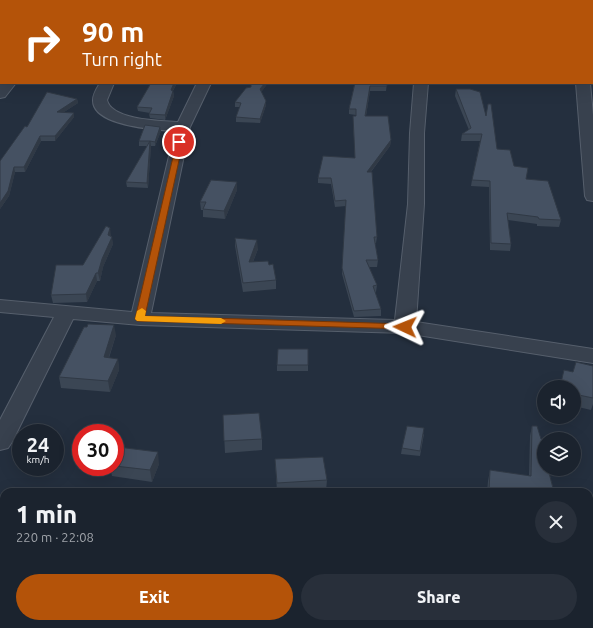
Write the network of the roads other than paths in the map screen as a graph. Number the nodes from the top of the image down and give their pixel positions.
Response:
1 (8, 84) edge
2 (106, 84) edge
3 (204, 84) edge
4 (421, 84) edge
5 (587, 90) edge
6 (0, 94) edge
7 (183, 127) junction
8 (593, 196) edge
9 (0, 306) edge
10 (66, 313) junction
11 (140, 319) junction
12 (405, 327) junction
13 (593, 356) edge
14 (0, 442) edge

1 - 6 street
2 - 7 street
3 - 7 street
4 - 12 street
5 - 8 street
7 - 11 street
9 - 10 street
10 - 11 street
10 - 14 street
11 - 12 street
12 - 13 street

